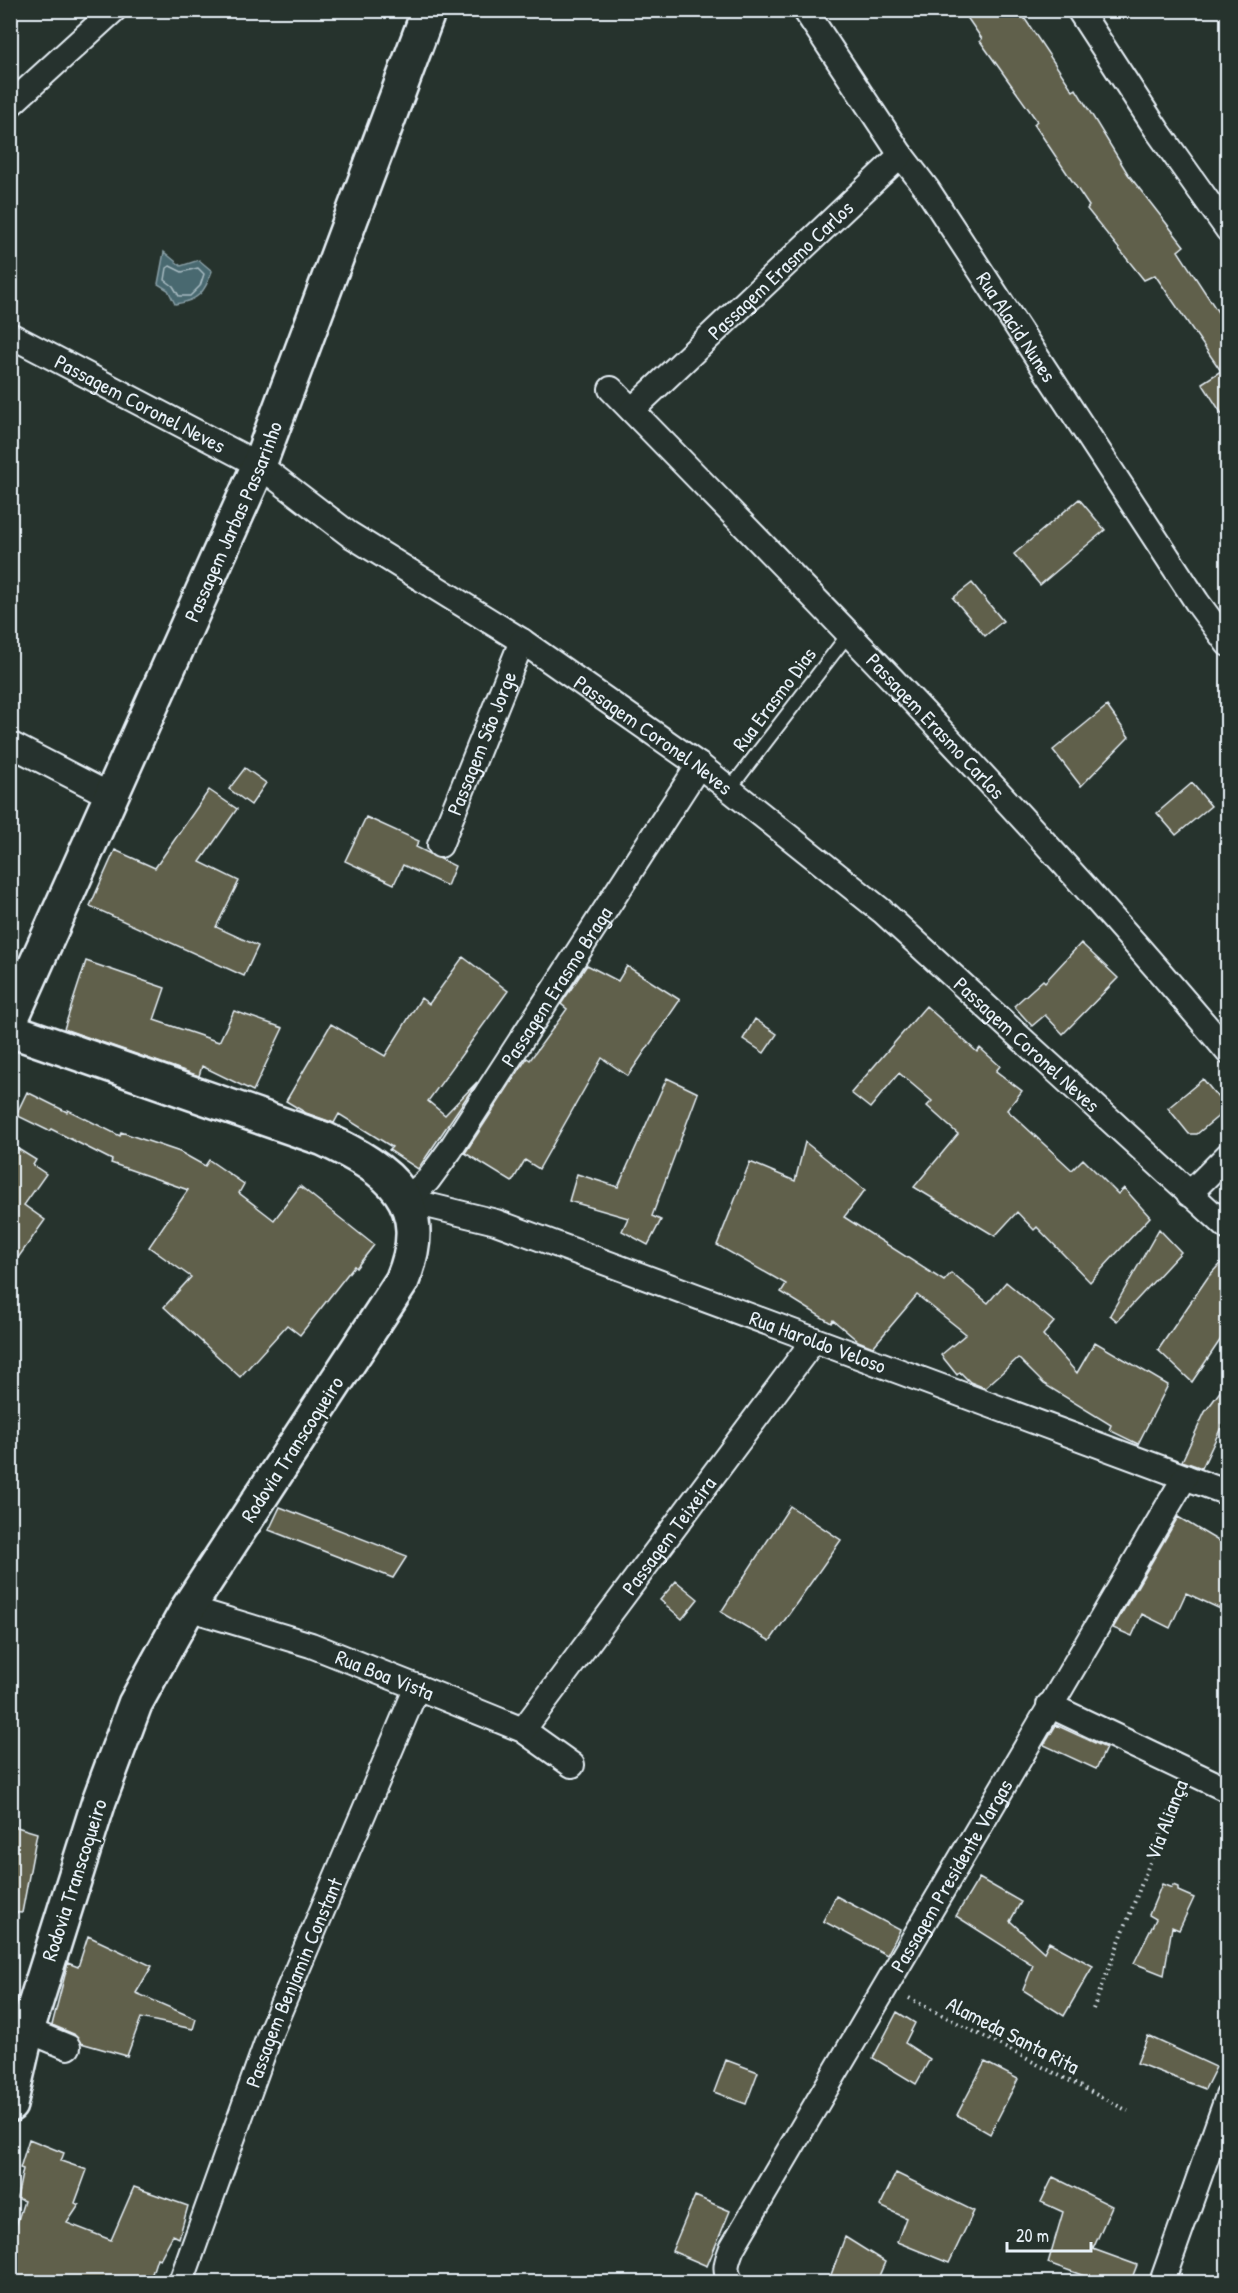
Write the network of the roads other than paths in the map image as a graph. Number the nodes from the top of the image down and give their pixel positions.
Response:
1 (114, 10) edge
2 (429, 10) edge
3 (805, 10) edge
4 (1079, 10) edge
5 (10, 105) edge
6 (901, 155) junction
7 (1227, 230) edge
8 (10, 335) edge
9 (611, 389) dead end
10 (632, 410) junction
11 (259, 465) junction
12 (850, 632) junction
13 (522, 641) junction
14 (1227, 644) edge
15 (10, 744) edge
16 (699, 765) junction
17 (729, 790) junction
18 (111, 796) junction
19 (440, 845) dead end
20 (10, 1022) edge
21 (10, 1030) edge
22 (1227, 1052) edge
23 (1227, 1155) edge
24 (1189, 1194) junction
25 (406, 1200) junction
26 (1227, 1228) edge
27 (814, 1340) junction
28 (1185, 1477) junction
29 (1227, 1493) edge
30 (188, 1608) junction
31 (417, 1687) junction
32 (1049, 1705) junction
33 (523, 1730) junction
34 (572, 1765) dead end
35 (1227, 1790) edge
36 (27, 2030) junction
37 (68, 2047) dead end
38 (1227, 2096) edge
39 (10, 2105) edge
40 (729, 2279) edge
41 (181, 2283) edge
42 (1162, 2283) edge

1 - 5 street
2 - 11 main road, Passagem Jarbas Passarinho
3 - 6 street, Rua Alacid Nunes
4 - 7 street
6 - 10 street, Passagem Erasmo Carlos
6 - 14 street, Rua Alacid Nunes
8 - 11 street, Passagem Coronel Neves
9 - 10 street, Passagem Erasmo Carlos
10 - 12 street, Passagem Erasmo Carlos
11 - 13 street, Passagem Coronel Neves
11 - 18 main road, Passagem Jarbas Passarinho
12 - 17 lane, Rua Erasmo Dias
12 - 22 street, Passagem Erasmo Carlos
13 - 16 street, Passagem Coronel Neves
13 - 19 street, Passagem São Jorge
15 - 18 street
16 - 17 street, Passagem Coronel Neves
16 - 25 street, Passagem Erasmo Braga
17 - 24 street, Passagem Coronel Neves
18 - 20 main road, Passagem Jarbas Passarinho
21 - 25 main road, Rodovia Transcoqueiro
23 - 24 street
24 - 26 street, Passagem Coronel Neves
25 - 27 street, Rua Haroldo Veloso
25 - 30 main road, Rodovia Transcoqueiro
27 - 28 street, Rua Haroldo Veloso
27 - 33 street, Passagem Teixeira
28 - 29 street, Rua Haroldo Veloso
28 - 32 street, Passagem Presidente Vargas
30 - 31 street, Rua Boa Vista
30 - 36 main road, Rodovia Transcoqueiro
31 - 33 street, Rua Boa Vista
31 - 41 street, Passagem Benjamin Constant
32 - 35 street, Via Aliança
32 - 40 street, Passagem Presidente Vargas
33 - 34 street, Rua Boa Vista
36 - 37 street
36 - 39 main road, Rodovia Transcoqueiro
38 - 42 street

